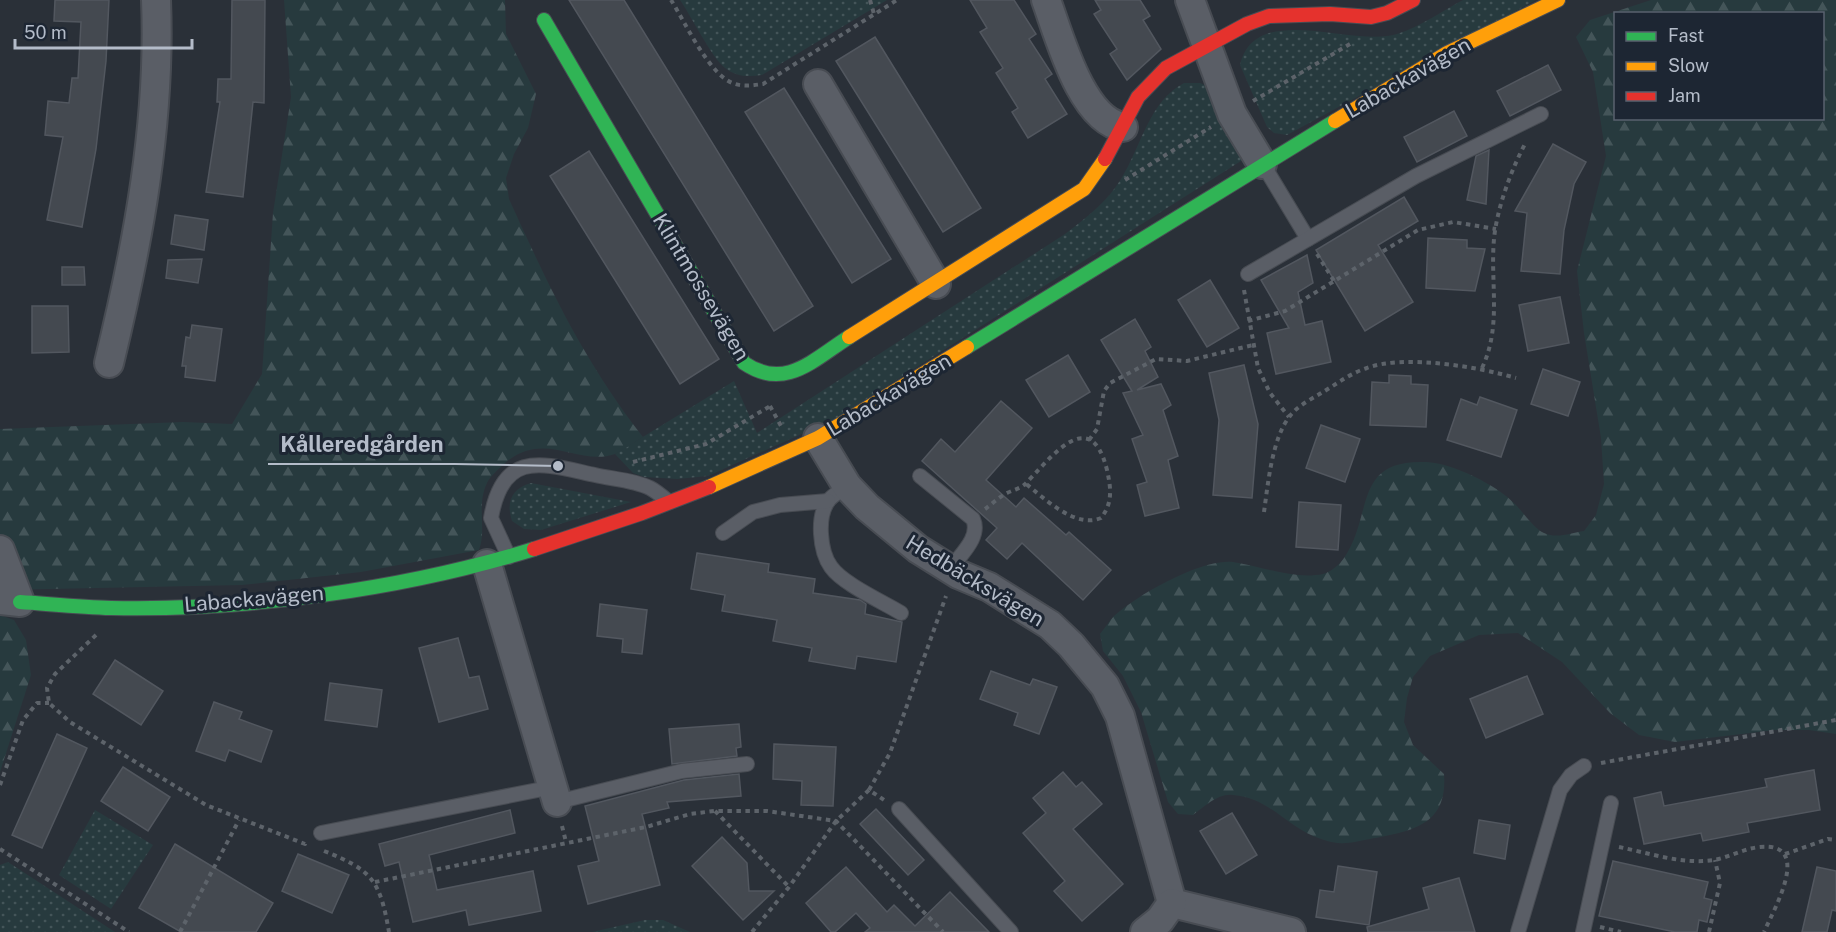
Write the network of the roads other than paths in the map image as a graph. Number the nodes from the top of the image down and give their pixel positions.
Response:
1 (156, 0) edge
2 (1046, 0) edge
3 (1190, 0) edge
4 (1413, 0) edge
5 (1558, 0) edge
6 (1330, 7) edge
7 (544, 20) dead end
8 (1208, 47) junction
9 (818, 84) dead end
10 (1541, 114) road end
11 (1123, 128) junction
12 (1263, 164) junction
13 (1308, 239) junction
14 (1248, 274) road end
15 (936, 284) junction
16 (109, 363) dead end
17 (818, 438) junction
18 (920, 476) dead end
19 (837, 494) junction
20 (670, 503) junction
21 (723, 533) dead end
22 (0, 550) edge
23 (498, 560) junction
24 (954, 571) junction
25 (10, 601) edge
26 (901, 613) dead end
27 (747, 764) dead end
28 (1584, 766) road end
29 (555, 795) junction
30 (1611, 803) dead end
31 (899, 809) road end
32 (321, 833) road end
33 (1172, 903) junction
34 (1011, 932) edge
35 (1145, 932) edge
36 (1291, 932) edge
37 (1518, 932) edge
38 (1583, 932) edge

1 - 16 street
2 - 11 street
3 - 8 street
4 - 6 street
5 - 12 street, Labackavägen
6 - 8 street
7 - 15 street, Klintmossevägen
8 - 11 street
8 - 12 street
9 - 15 street
10 - 13 lane
11 - 15 street
12 - 13 lane
12 - 17 street, Labackavägen
13 - 14 lane
17 - 19 street, Hedbäcksvägen
17 - 20 street, Labackavägen
18 - 24 lane
19 - 21 lane
19 - 24 street, Hedbäcksvägen
19 - 26 lane
20 - 23 street, Labackavägen
20 - 23 lane
22 - 25 street
23 - 25 street, Labackavägen
23 - 29 street
24 - 33 street, Hedbäcksvägen
27 - 29 lane
28 - 37 lane
29 - 32 lane
30 - 38 lane
31 - 34 lane
33 - 35 street
33 - 36 street

